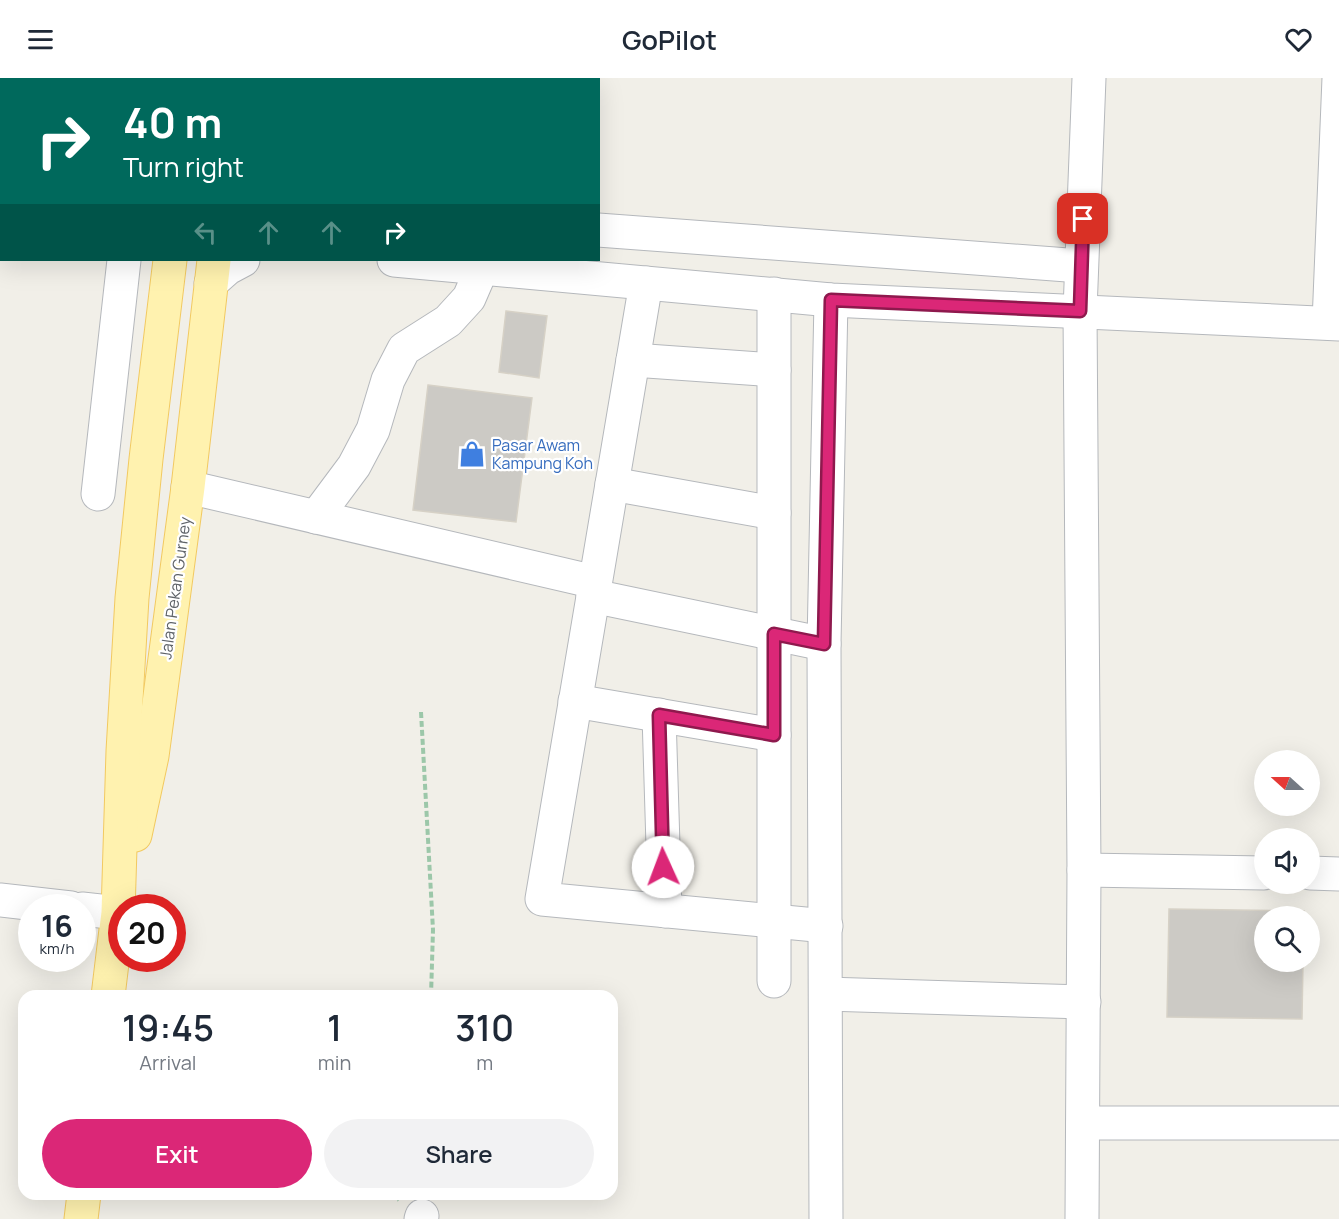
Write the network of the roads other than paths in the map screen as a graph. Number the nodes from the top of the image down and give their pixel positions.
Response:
1 (1089, 78) edge
2 (1339, 79) edge
3 (1337, 195) edge
4 (600, 230) edge
5 (124, 261) edge
6 (170, 261) edge
7 (241, 261) edge
8 (405, 261) edge
9 (526, 266) edge
10 (1081, 266) junction
11 (482, 268) junction
12 (212, 271) edge
13 (646, 283) junction
14 (774, 294) junction
15 (831, 300) junction
16 (1080, 311) junction
17 (1334, 323) edge
18 (633, 360) junction
19 (774, 370) junction
20 (146, 459) junction
21 (189, 476) junction
22 (612, 484) junction
23 (98, 494) dead end
24 (774, 513) junction
25 (316, 517) junction
26 (594, 589) junction
27 (774, 634) junction
28 (824, 644) junction
29 (575, 700) junction
30 (659, 715) junction
31 (774, 735) junction
32 (1084, 870) junction
33 (1254, 873) edge
34 (1320, 873) edge
35 (1339, 874) edge
36 (119, 894) edge
37 (122, 894) edge
38 (0, 900) edge
39 (18, 902) edge
40 (665, 911) junction
41 (774, 922) junction
42 (826, 926) junction
43 (111, 972) edge
44 (774, 981) dead end
45 (109, 990) edge
46 (826, 994) junction
47 (1084, 1002) junction
48 (1083, 1123) junction
49 (1339, 1123) edge
50 (83, 1200) edge
51 (81, 1219) edge
52 (826, 1219) edge
53 (1082, 1219) edge

1 - 10 street
2 - 3 street
3 - 17 street
4 - 10 street
5 - 23 street
6 - 20 main road, Jalan Pekan Gurney
7 - 12 street
8 - 11 street
9 - 11 street
9 - 13 street
10 - 16 street
11 - 25 street
12 - 21 main road, Jalan Pekan Gurney
13 - 14 street
13 - 18 street
14 - 15 street
14 - 19 street
15 - 16 street
15 - 28 street
16 - 17 street
16 - 32 street
18 - 19 street
18 - 22 street
19 - 24 street
20 - 21 main road
20 - 36 main road, Jalan Pekan Gurney
21 - 25 street
21 - 37 main road, Jalan Pekan Gurney
22 - 24 street
22 - 26 street
24 - 27 street
25 - 26 street
26 - 27 street
26 - 29 street
27 - 28 street
27 - 31 street
28 - 42 street
29 - 30 street
29 - 40 street
30 - 31 street
30 - 40 street
31 - 41 street
32 - 33 street
32 - 47 street
34 - 35 street
38 - 39 street
40 - 41 street
41 - 42 street
41 - 44 street
42 - 46 street
43 - 45 main road, Jalan Pekan Gurney
46 - 47 street
46 - 52 street
47 - 48 street
48 - 49 street
48 - 53 street
50 - 51 main road

